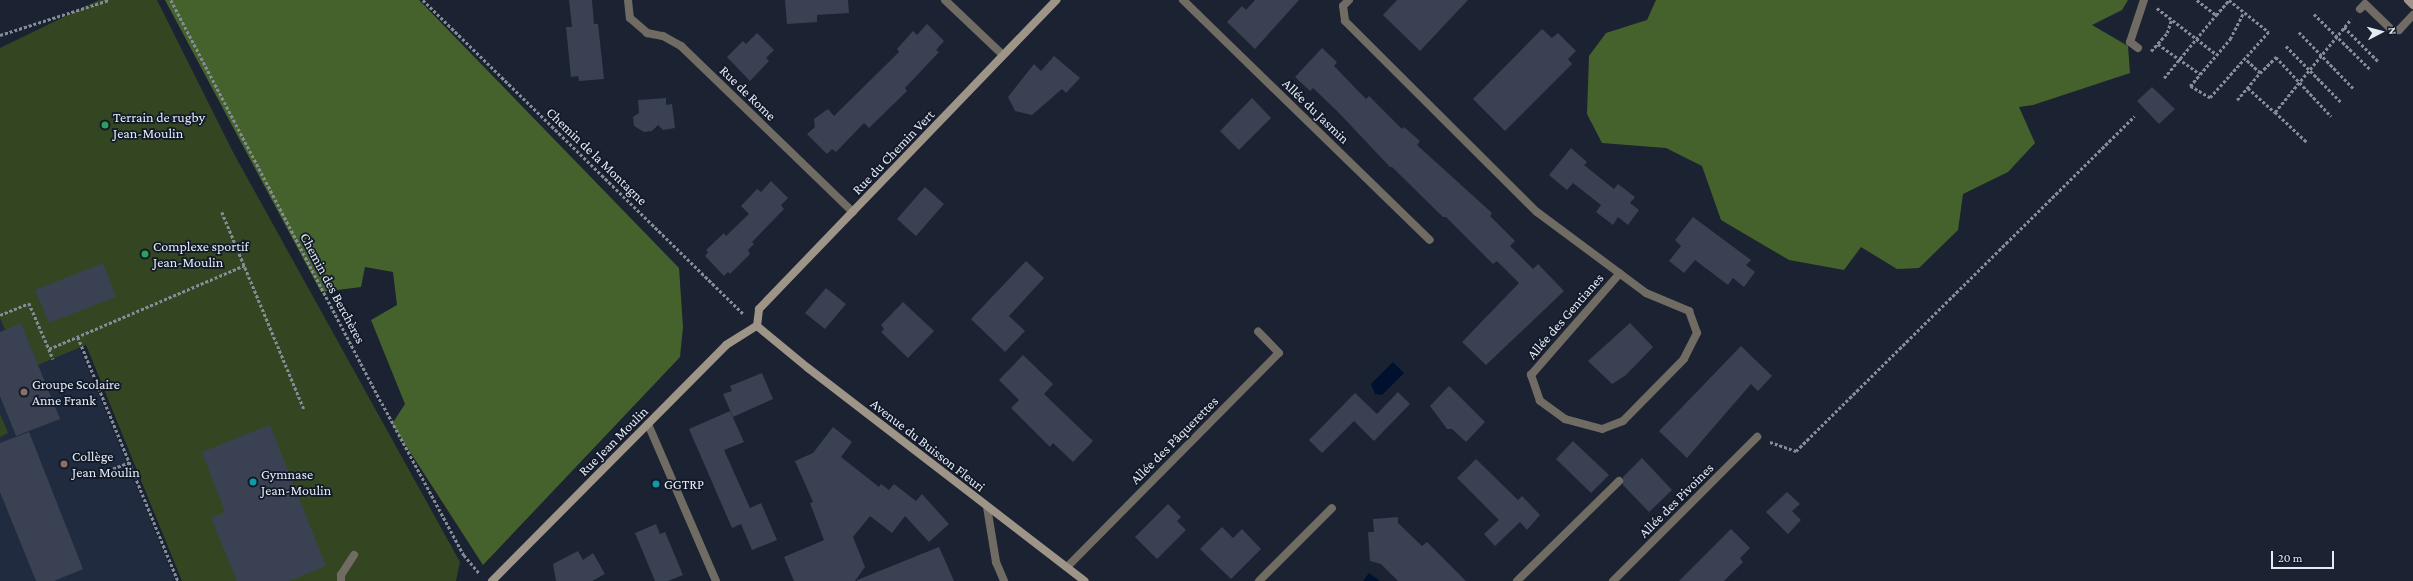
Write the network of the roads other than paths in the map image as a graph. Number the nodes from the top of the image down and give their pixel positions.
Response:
1 (628, 0) edge
2 (945, 0) edge
3 (1056, 0) edge
4 (1183, 0) edge
5 (1348, 0) edge
6 (2408, 0) edge
7 (2147, 2) edge
8 (2413, 5) edge
9 (2360, 9) road end
10 (2413, 15) edge
11 (2138, 48) road end
12 (1003, 56) junction
13 (853, 212) junction
14 (1430, 240) dead end
15 (1620, 273) junction
16 (757, 326) junction
17 (1258, 331) dead end
18 (648, 424) junction
19 (1757, 437) road end
20 (1619, 481) dead end
21 (987, 507) junction
22 (1332, 508) dead end
23 (354, 555) dead end
24 (1067, 567) junction
25 (341, 581) edge
26 (492, 581) edge
27 (716, 581) edge
28 (1004, 581) edge
29 (1085, 581) edge
30 (1259, 581) edge
31 (1517, 581) edge
32 (1613, 581) edge

1 - 13 street, Rue de Rome
2 - 12 street
3 - 12 street, Rue du Chemin Vert
4 - 14 street, Allée du Jasmin
5 - 15 street, Allée des Gentianes
6 - 8 street
7 - 11 street
9 - 10 street
12 - 13 street, Rue du Chemin Vert
13 - 16 street, Rue du Chemin Vert
15 - 15 street, Allée des Gentianes
16 - 18 street, Rue Jean Moulin
16 - 21 street, Avenue du Buisson Fleuri
17 - 24 street, Allée des Pâquerettes
18 - 26 street, Rue Jean Moulin
18 - 27 street
19 - 32 street, Allée des Pivoines
20 - 31 street
21 - 24 street, Avenue du Buisson Fleuri
21 - 28 street
22 - 30 street
23 - 25 street
24 - 29 street, Avenue du Buisson Fleuri

